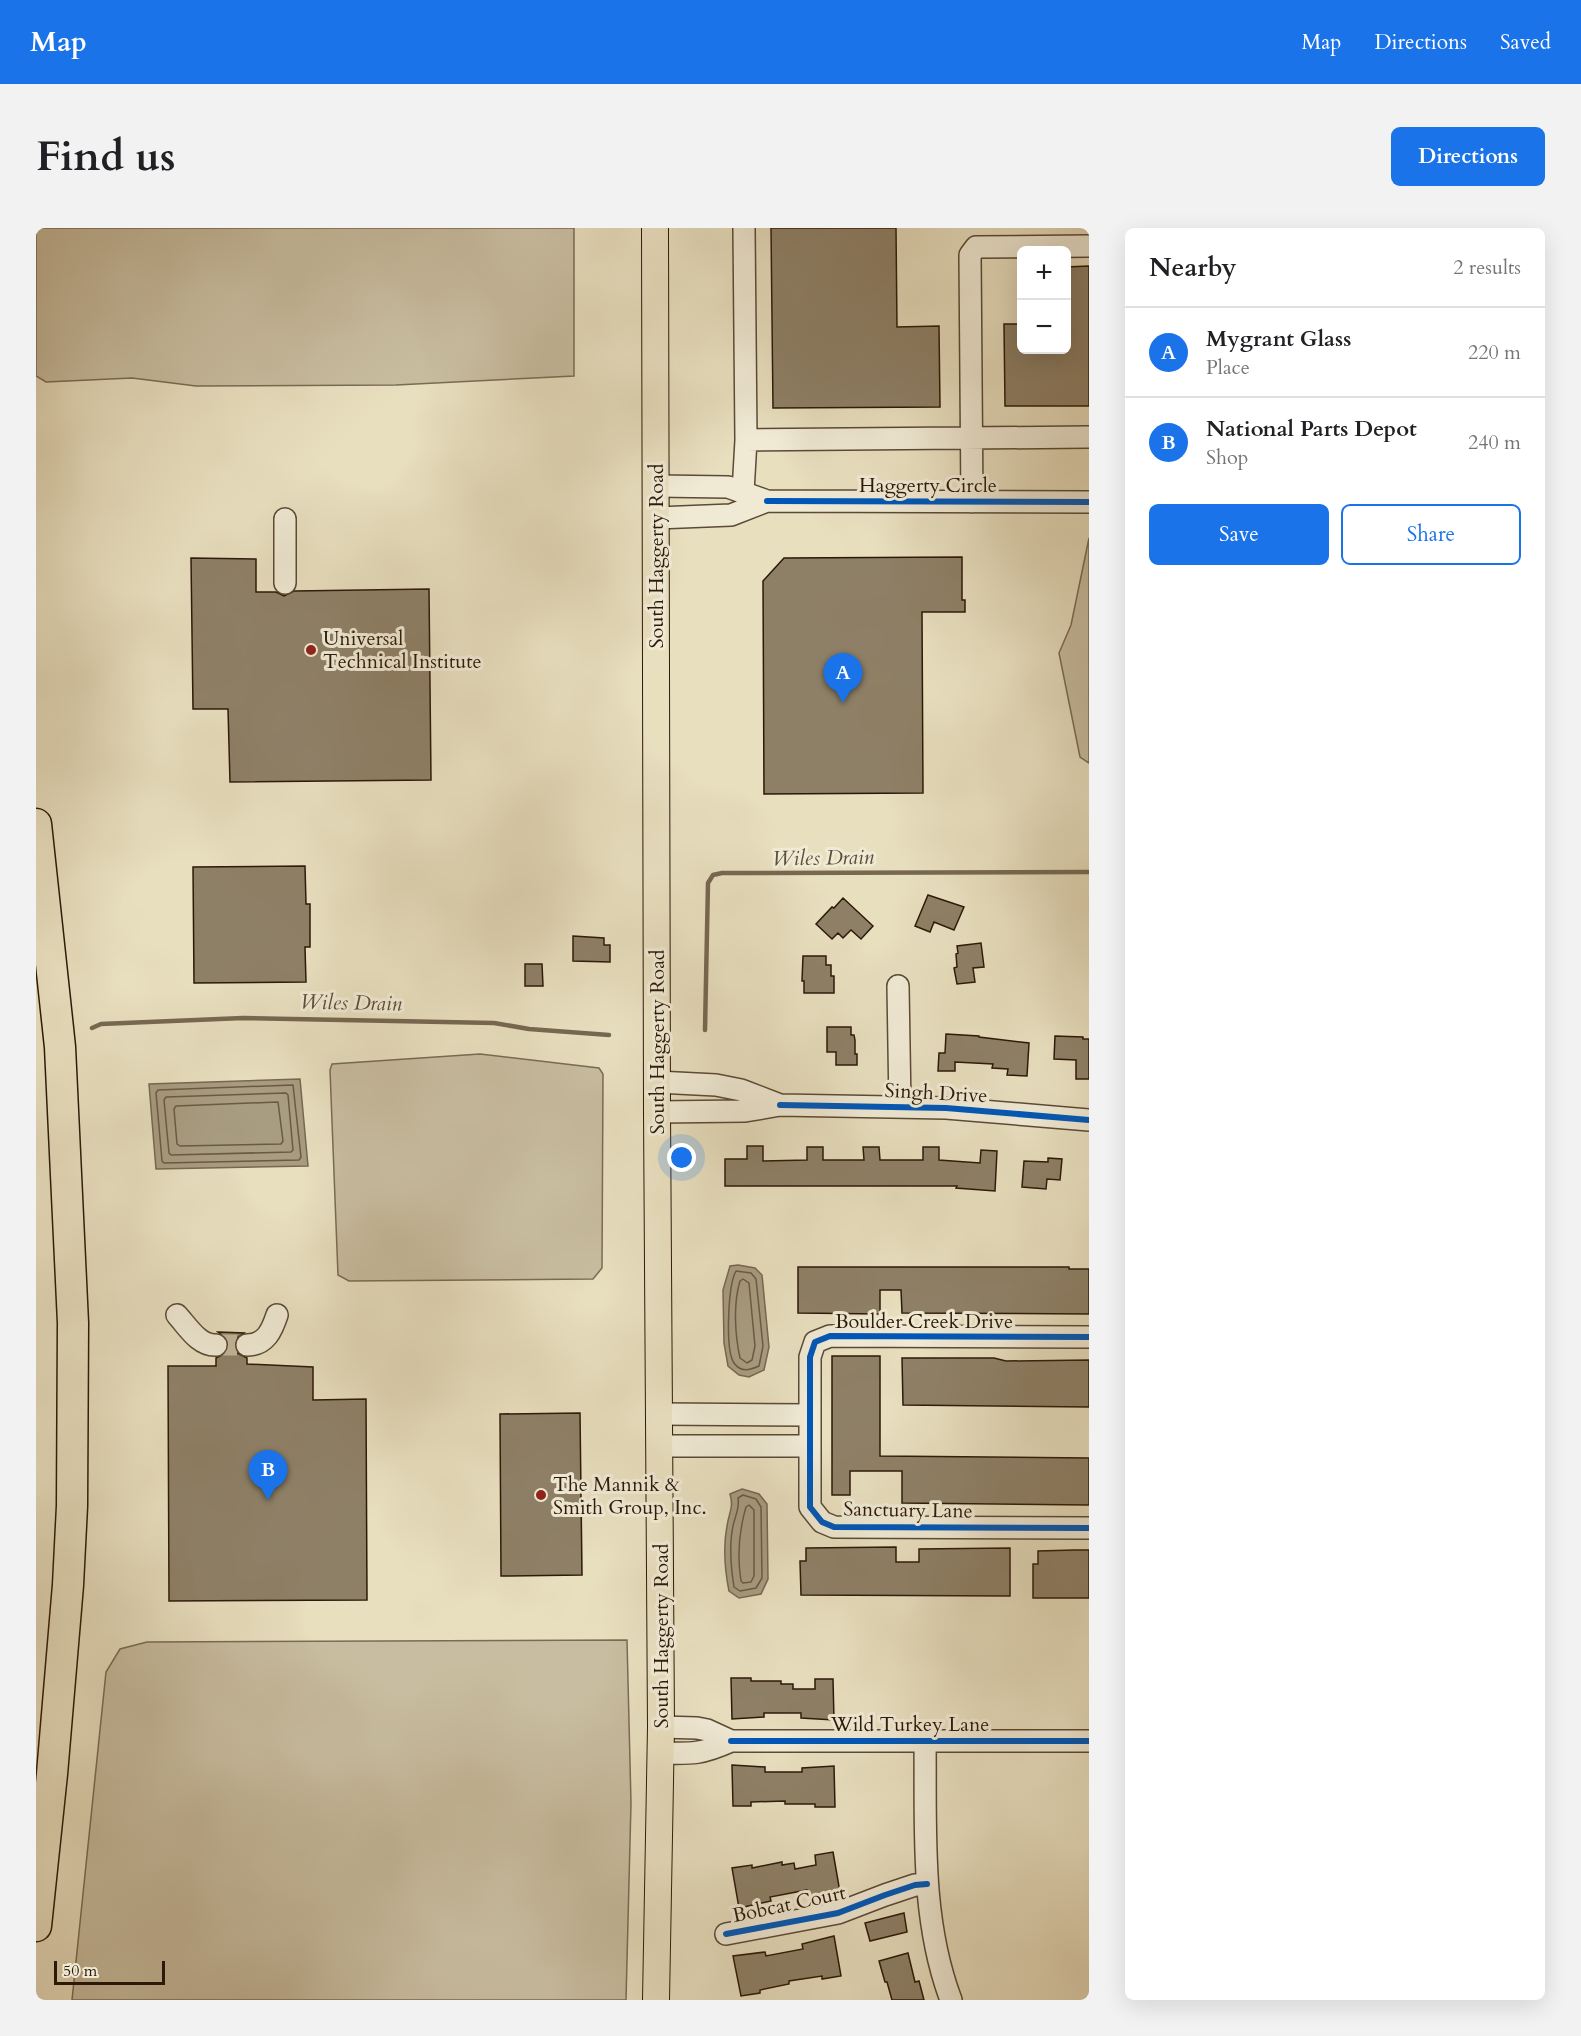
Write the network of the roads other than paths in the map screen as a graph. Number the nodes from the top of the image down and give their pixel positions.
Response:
1 (655, 228) edge
2 (744, 228) edge
3 (1026, 237) edge
4 (1089, 246) edge
5 (1089, 437) edge
6 (972, 438) junction
7 (746, 440) junction
8 (657, 486) junction
9 (743, 492) junction
10 (767, 501) junction
11 (972, 502) junction
12 (1089, 502) edge
13 (657, 518) junction
14 (285, 519) dead end
15 (285, 583) dead end
16 (36, 824) edge
17 (898, 986) dead end
18 (657, 1082) junction
19 (780, 1105) junction
20 (900, 1106) junction
21 (657, 1112) junction
22 (1089, 1120) edge
23 (177, 1315) dead end
24 (277, 1315) dead end
25 (1089, 1337) edge
26 (216, 1345) tunnel mouth
27 (247, 1345) tunnel mouth
28 (659, 1414) junction
29 (810, 1431) junction
30 (660, 1446) junction
31 (1089, 1528) edge
32 (662, 1727) junction
33 (731, 1741) junction
34 (925, 1741) junction
35 (1089, 1742) edge
36 (662, 1753) junction
37 (44, 1773) edge
38 (927, 1884) junction
39 (36, 1926) edge
40 (726, 1934) dead end
41 (656, 2000) edge
42 (951, 2000) edge

1 - 8 main road, South Haggerty Road
2 - 7 street
3 - 4 street
3 - 6 street
5 - 6 street
6 - 7 street
6 - 11 street
7 - 9 street
8 - 9 street, Haggerty Circle
8 - 13 main road, South Haggerty Road
9 - 10 street, Haggerty Circle
10 - 11 street, Haggerty Circle
10 - 13 street, Haggerty Circle
11 - 12 street, Haggerty Circle
13 - 18 main road, South Haggerty Road
14 - 15 street
16 - 37 highway
17 - 20 street
18 - 19 street, Singh Drive
18 - 21 main road, South Haggerty Road
19 - 20 street, Singh Drive
19 - 21 street, Singh Drive
20 - 22 street, Singh Drive
21 - 28 main road, South Haggerty Road
23 - 26 street
24 - 27 street
25 - 29 street, Boulder Creek Drive
28 - 29 street
28 - 30 main road, South Haggerty Road
29 - 30 street
29 - 31 street, Sanctuary Lane
30 - 32 main road, South Haggerty Road
32 - 33 street, Wild Turkey Lane
32 - 36 main road, South Haggerty Road
33 - 34 street, Wild Turkey Lane
33 - 36 street, Wild Turkey Lane
34 - 35 street, Wild Turkey Lane
34 - 38 street
36 - 41 main road, South Haggerty Road
37 - 39 highway
38 - 40 street, Bobcat Court
38 - 42 street

